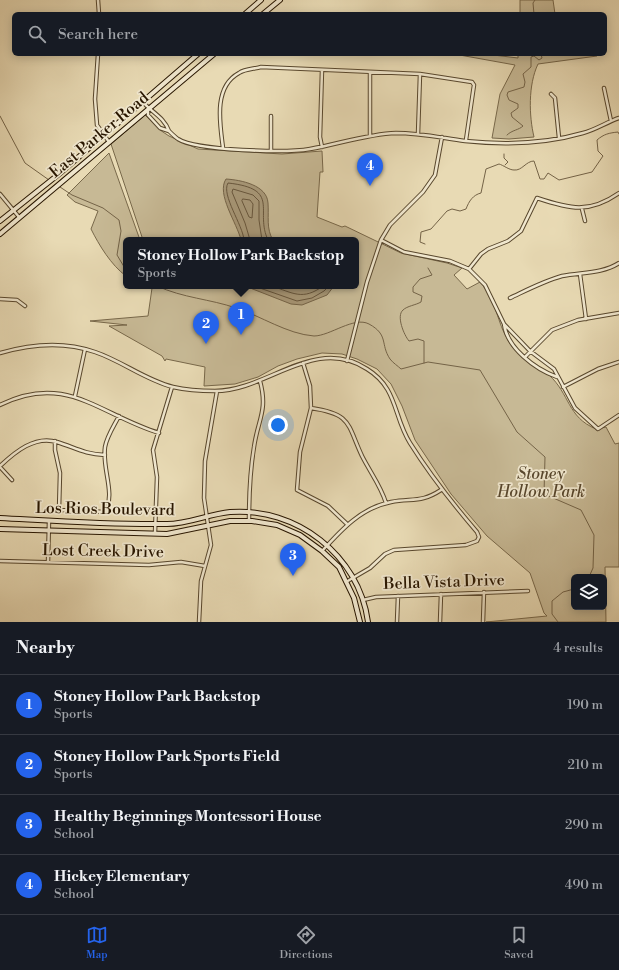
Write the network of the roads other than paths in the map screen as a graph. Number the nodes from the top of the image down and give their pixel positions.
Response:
1 (98, 0) edge
2 (261, 0) edge
3 (280, 0) edge
4 (99, 12) edge
5 (247, 12) edge
6 (265, 12) edge
7 (98, 56) edge
8 (196, 56) edge
9 (212, 56) edge
10 (322, 70) junction
11 (370, 72) junction
12 (420, 74) junction
13 (604, 88) dead end
14 (551, 94) dead end
15 (142, 101) junction
16 (148, 109) junction
17 (271, 116) dead end
18 (619, 118) edge
19 (611, 121) junction
20 (169, 131) junction
21 (102, 134) junction
22 (418, 134) junction
23 (370, 135) junction
24 (442, 137) junction
25 (558, 138) junction
26 (466, 141) junction
27 (109, 142) junction
28 (322, 147) junction
29 (223, 148) junction
30 (271, 150) junction
31 (619, 193) edge
32 (0, 194) edge
33 (582, 208) junction
34 (13, 210) junction
35 (19, 217) junction
36 (0, 221) edge
37 (585, 221) dead end
38 (0, 234) edge
39 (381, 240) junction
40 (619, 263) edge
41 (469, 269) junction
42 (580, 274) junction
43 (510, 298) dead end
44 (0, 299) edge
45 (25, 306) dead end
46 (619, 313) edge
47 (586, 319) junction
48 (504, 324) junction
49 (85, 349) junction
50 (530, 351) junction
51 (0, 353) edge
52 (525, 357) junction
53 (347, 361) junction
54 (619, 362) edge
55 (303, 363) junction
56 (557, 377) junction
57 (260, 381) junction
58 (172, 387) junction
59 (563, 387) junction
60 (217, 391) junction
61 (75, 396) junction
62 (0, 405) edge
63 (311, 408) junction
64 (619, 415) edge
65 (119, 416) junction
66 (159, 433) junction
67 (55, 441) junction
68 (105, 455) junction
69 (0, 467) edge
70 (12, 480) dead end
71 (441, 490) junction
72 (386, 504) junction
73 (249, 512) junction
74 (206, 516) junction
75 (0, 518) edge
76 (49, 521) junction
77 (249, 521) junction
78 (155, 524) junction
79 (208, 524) junction
80 (348, 524) junction
81 (0, 529) edge
82 (48, 530) junction
83 (155, 534) junction
84 (328, 545) junction
85 (322, 551) junction
86 (0, 560) edge
87 (48, 562) junction
88 (205, 566) junction
89 (353, 578) junction
90 (346, 582) junction
91 (528, 591) dead end
92 (484, 592) junction
93 (441, 594) junction
94 (398, 596) junction
95 (362, 600) junction
96 (199, 622) edge
97 (360, 622) edge
98 (368, 622) edge
99 (397, 622) edge
100 (440, 622) edge
101 (483, 622) edge

1 - 4 street
2 - 5 main road
3 - 6 main road
7 - 21 street
8 - 15 main road, East Parker Road
9 - 16 main road, East Parker Road
10 - 11 street
10 - 28 street
10 - 29 street
11 - 12 street
11 - 23 street
12 - 22 street
12 - 26 street
13 - 19 street
14 - 25 street
15 - 16 street
15 - 21 main road, East Parker Road
16 - 20 street
16 - 20 street
16 - 27 main road, East Parker Road
17 - 30 street
18 - 19 street
19 - 25 street
20 - 29 street
21 - 27 street
21 - 34 main road, East Parker Road
22 - 23 street
22 - 24 street
23 - 28 street
24 - 26 street
24 - 39 street
25 - 26 street
27 - 35 main road, East Parker Road
28 - 30 street
29 - 30 street
31 - 33 street
32 - 34 street
33 - 37 street
33 - 41 street
34 - 35 street
34 - 36 main road, East Parker Road
35 - 38 main road, East Parker Road
39 - 41 street
39 - 53 street
40 - 42 street
41 - 48 street
42 - 43 street
42 - 47 street
44 - 45 street
46 - 47 street
47 - 50 street
48 - 50 street
48 - 52 street
49 - 51 street
49 - 58 street
49 - 61 street
50 - 52 street
50 - 56 street
52 - 56 street
53 - 55 street
53 - 71 street
54 - 59 street
55 - 57 street
55 - 63 street
56 - 59 street
57 - 60 street
57 - 73 street
58 - 60 street
58 - 66 street
59 - 64 street
60 - 74 street
61 - 62 street
61 - 65 street
63 - 72 street
63 - 80 street
65 - 66 street
65 - 68 street
66 - 78 street
67 - 68 street
67 - 68 street
67 - 69 street
69 - 70 street
71 - 72 street
71 - 89 street
72 - 80 street
73 - 74 main road, Los Rios Boulevard
73 - 77 street
73 - 84 main road, Los Rios Boulevard
74 - 78 main road, Los Rios Boulevard
74 - 79 street
75 - 76 main road, Los Rios Boulevard
76 - 78 main road, Los Rios Boulevard
76 - 82 street
77 - 79 main road, Los Rios Boulevard
77 - 85 main road, Los Rios Boulevard
78 - 83 street
79 - 83 main road, Los Rios Boulevard
79 - 88 street
80 - 84 street
81 - 82 main road, Los Rios Boulevard
82 - 83 main road, Los Rios Boulevard
82 - 87 street
84 - 85 street
84 - 89 main road, Los Rios Boulevard
85 - 90 main road, Los Rios Boulevard
86 - 87 street, Lost Creek Drive
87 - 88 street, Lost Creek Drive
88 - 96 street
89 - 90 street
89 - 95 main road, Los Rios Boulevard
90 - 97 main road, Los Rios Boulevard
91 - 92 street, Bella Vista Drive
92 - 93 street, Bella Vista Drive
92 - 101 street
93 - 94 street, Bella Vista Drive
93 - 100 street
94 - 95 street, Bella Vista Drive
94 - 99 street
95 - 98 main road, Los Rios Boulevard

